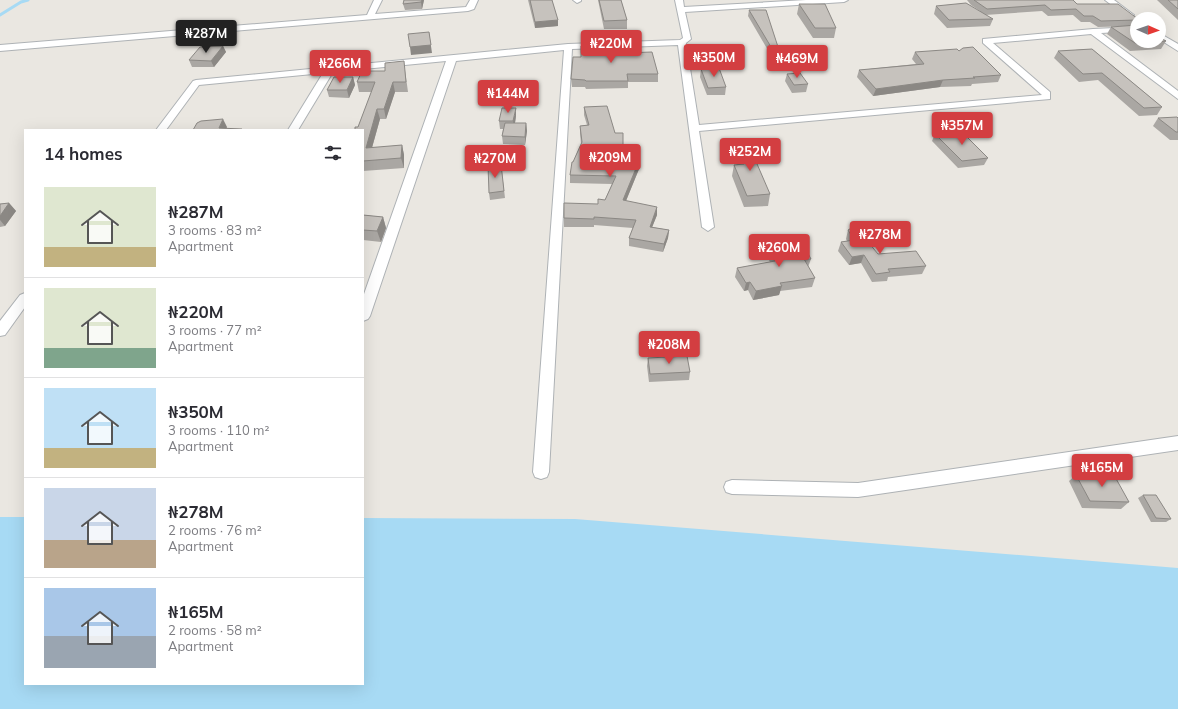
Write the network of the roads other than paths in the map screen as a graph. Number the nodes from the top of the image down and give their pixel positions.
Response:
1 (378, 0) edge
2 (474, 0) edge
3 (679, 0) edge
4 (844, 0) edge
5 (1109, 0) edge
6 (681, 10) junction
7 (1130, 15) edge
8 (370, 17) junction
9 (1130, 29) edge
10 (1093, 32) junction
11 (1166, 40) edge
12 (682, 42) junction
13 (568, 47) junction
14 (0, 48) edge
15 (1178, 48) edge
16 (452, 58) junction
17 (330, 70) junction
18 (1178, 96) edge
19 (694, 128) junction
20 (162, 129) edge
21 (294, 129) edge
22 (708, 227) dead end
23 (24, 299) edge
24 (364, 313) edge
25 (0, 331) edge
26 (1178, 443) edge
27 (541, 472) dead end
28 (732, 487) dead end

1 - 8 street
2 - 8 street
3 - 6 street
4 - 6 street
5 - 7 street
6 - 12 street
8 - 14 street
9 - 10 street
10 - 18 street
10 - 19 street
11 - 15 street
12 - 13 street
12 - 19 street
13 - 16 street
13 - 27 street
16 - 17 street
16 - 24 street
17 - 20 street
17 - 21 street
19 - 22 street
23 - 25 street
26 - 28 street

